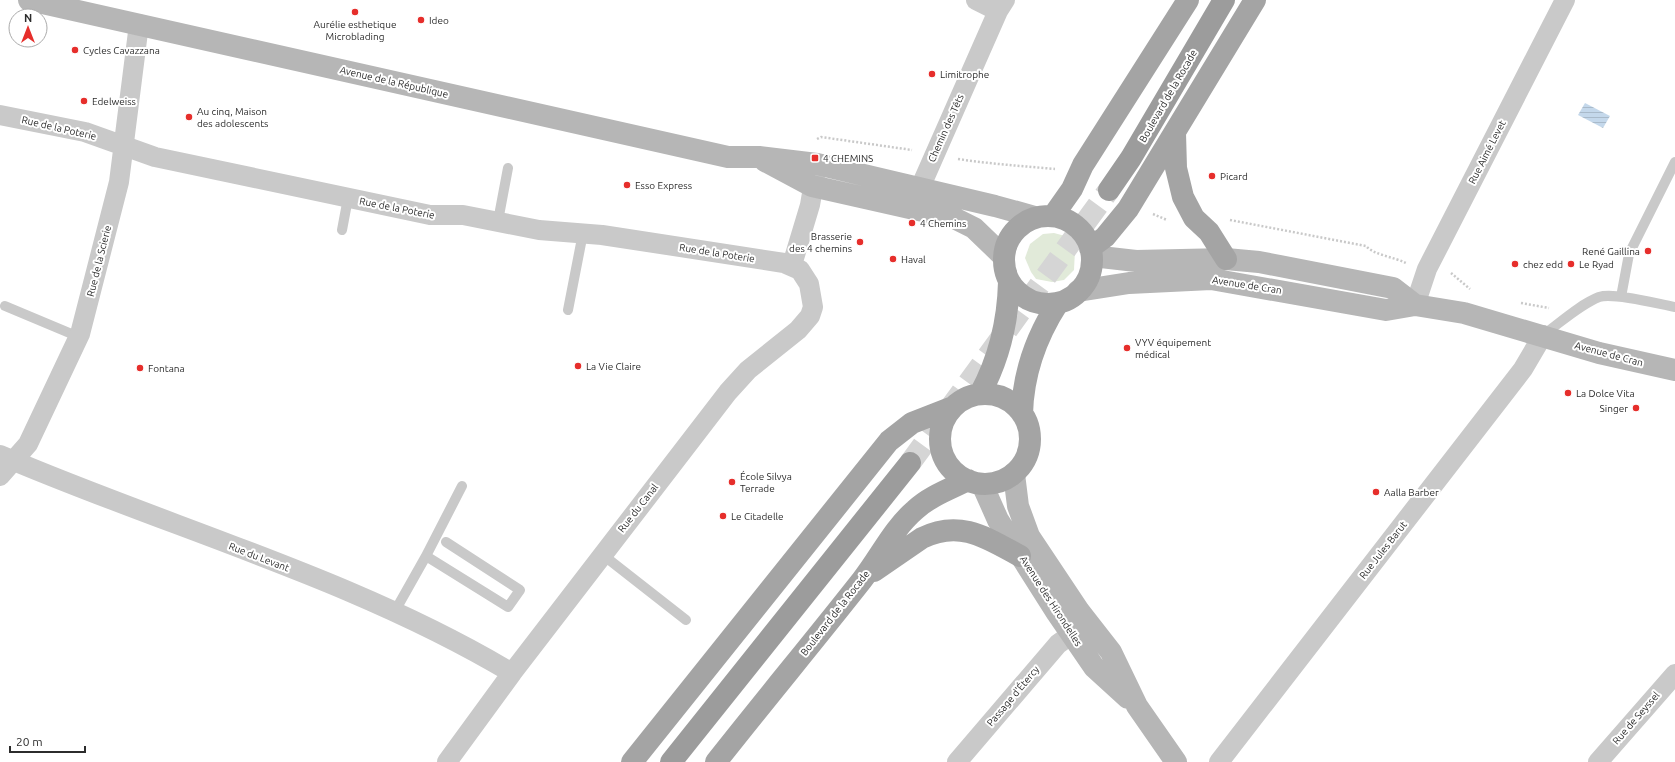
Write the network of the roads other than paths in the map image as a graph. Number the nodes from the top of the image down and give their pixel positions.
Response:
1 (29, 0) edge
2 (976, 0) edge
3 (1188, 0) edge
4 (1224, 0) edge
5 (1255, 0) edge
6 (1565, 0) edge
7 (1002, 5) edge
8 (139, 24) junction
9 (0, 115) edge
10 (1175, 133) junction
11 (123, 145) junction
12 (759, 158) junction
13 (1675, 162) edge
14 (817, 164) junction
15 (508, 168) dead end
16 (812, 186) junction
17 (920, 188) junction
18 (1109, 190) tunnel mouth
19 (348, 198) junction
20 (931, 212) junction
21 (1044, 217) junction
22 (498, 221) junction
23 (342, 230) dead end
24 (583, 233) junction
25 (1091, 252) junction
26 (1003, 256) junction
27 (1226, 259) junction
28 (792, 265) junction
29 (1009, 282) junction
30 (1078, 291) junction
31 (1621, 297) junction
32 (1058, 303) junction
33 (1415, 305) junction
34 (5, 306) dead end
35 (1675, 307) edge
36 (568, 310) dead end
37 (1543, 335) junction
38 (79, 337) junction
39 (1675, 370) edge
40 (980, 394) junction
41 (953, 408) junction
42 (1022, 414) junction
43 (6, 458) edge
44 (910, 463) tunnel mouth
45 (1014, 474) junction
46 (0, 476) edge
47 (975, 482) junction
48 (462, 486) dead end
49 (446, 542) dead end
50 (603, 555) junction
51 (426, 556) junction
52 (1020, 556) junction
53 (863, 578) junction
54 (395, 610) junction
55 (686, 620) dead end
56 (1072, 634) junction
57 (512, 673) junction
58 (1675, 674) edge
59 (1137, 706) junction
60 (447, 762) edge
61 (632, 762) edge
62 (671, 762) edge
63 (716, 762) edge
64 (957, 762) edge
65 (1176, 762) edge
66 (1219, 762) edge
67 (1598, 762) edge

1 - 8 main road, Avenue de la République
2 - 7 street
3 - 21 main road
4 - 18 highway, Boulevard de la Rocade
5 - 10 main road
6 - 33 street, Rue Aimé Levet
7 - 17 street, Chemin des Têts
8 - 11 street, Rue de la Scierie
8 - 12 main road, Avenue de la République
9 - 11 street, Rue de la Poterie
10 - 25 main road
10 - 27 main road
11 - 19 street, Rue de la Poterie
11 - 38 street, Rue de la Scierie
12 - 14 main road, Avenue de la République
12 - 16 main road, Avenue de la République
13 - 31 lane
14 - 16 street
14 - 17 main road, Avenue de la République
15 - 22 lane
16 - 20 main road, Avenue de la République
16 - 28 street
17 - 20 street
17 - 21 main road
19 - 22 street, Rue de la Poterie
19 - 23 lane
20 - 26 main road
21 - 25 main road
21 - 26 main road
22 - 24 street, Rue de la Poterie
24 - 28 street, Rue de la Poterie
24 - 36 lane
25 - 27 main road, Avenue de Cran
25 - 30 main road
26 - 29 main road
27 - 33 main road, Avenue de Cran
28 - 50 street, Rue du Canal
29 - 32 main road
29 - 40 main road
30 - 32 main road
30 - 33 main road, Avenue de Cran
31 - 35 lane
31 - 37 lane
32 - 42 main road
33 - 37 main road, Avenue de Cran
34 - 38 lane
37 - 39 main road, Avenue de Cran
37 - 66 street, Rue Jules Barut
38 - 43 street, Rue de la Scierie
40 - 41 main road
40 - 42 main road
41 - 47 main road
41 - 61 main road
42 - 45 main road
43 - 46 street, Rue de la Scierie
43 - 54 street, Rue du Levant
44 - 62 highway
45 - 47 main road
45 - 59 main road, Avenue des Hirondelles
47 - 52 main road, Avenue des Hirondelles
47 - 53 main road, Boulevard de la Rocade
48 - 51 lane
49 - 51 lane
50 - 55 lane
50 - 57 street, Rue du Canal
51 - 54 lane
52 - 53 main road
52 - 56 main road, Avenue des Hirondelles
53 - 63 main road, Boulevard de la Rocade
54 - 57 street, Rue du Levant
56 - 59 main road, Avenue des Hirondelles
56 - 64 street, Passage d'Étercy
57 - 60 street, Rue du Canal
58 - 67 street, Rue de Seyssel
59 - 65 main road, Avenue des Hirondelles

